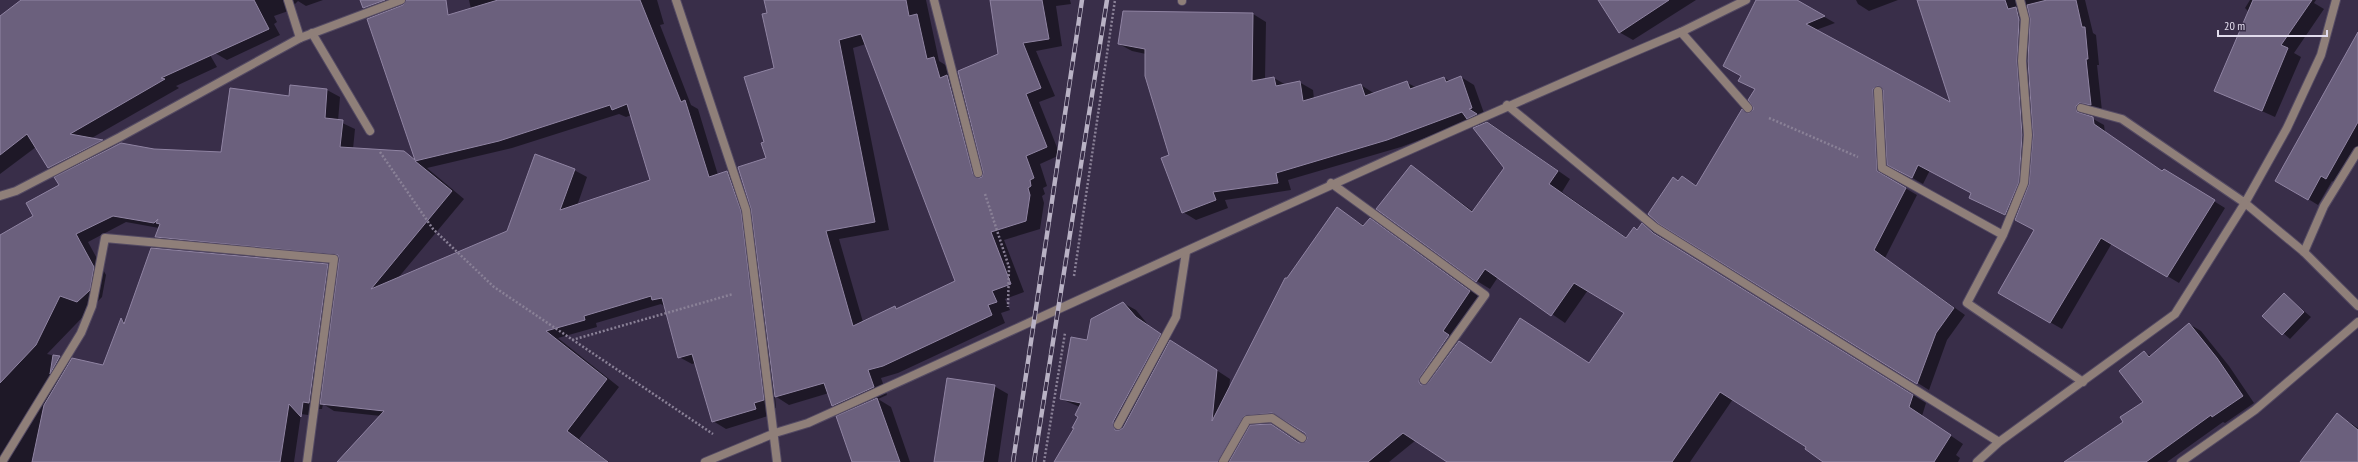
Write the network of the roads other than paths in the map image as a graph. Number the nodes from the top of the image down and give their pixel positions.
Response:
1 (288, 0) edge
2 (401, 0) edge
3 (676, 0) edge
4 (934, 0) edge
5 (1746, 0) edge
6 (2020, 0) edge
7 (2336, 0) edge
8 (1681, 32) junction
9 (312, 33) junction
10 (300, 38) junction
11 (1878, 91) dead end
12 (1507, 105) junction
13 (1748, 108) road end
14 (2081, 108) dead end
15 (370, 130) road end
16 (2358, 151) edge
17 (978, 173) road end
18 (1331, 183) junction
19 (0, 196) edge
20 (2245, 203) junction
21 (2003, 235) junction
22 (1186, 252) junction
23 (2304, 252) junction
24 (2358, 306) edge
25 (2358, 322) edge
26 (1424, 380) dead end
27 (2083, 382) junction
28 (1118, 425) dead end
29 (775, 433) junction
30 (1302, 438) dead end
31 (1999, 442) junction
32 (2, 462) edge
33 (307, 462) edge
34 (705, 462) edge
35 (777, 462) edge
36 (1223, 462) edge
37 (1977, 462) edge
38 (2181, 462) edge

1 - 10 street
2 - 9 street
3 - 29 street
4 - 17 street
5 - 8 street
6 - 21 street
7 - 20 street
8 - 12 street
8 - 13 street
9 - 10 street
9 - 15 street
10 - 19 street
11 - 21 street
12 - 18 street
12 - 31 street
14 - 20 street
16 - 23 street
18 - 22 street
18 - 26 street
20 - 23 street
20 - 27 street
21 - 27 street
22 - 28 street
22 - 29 street
23 - 24 street
25 - 38 street
27 - 31 street
29 - 34 street
29 - 35 street
30 - 36 street
31 - 37 street
32 - 33 street

